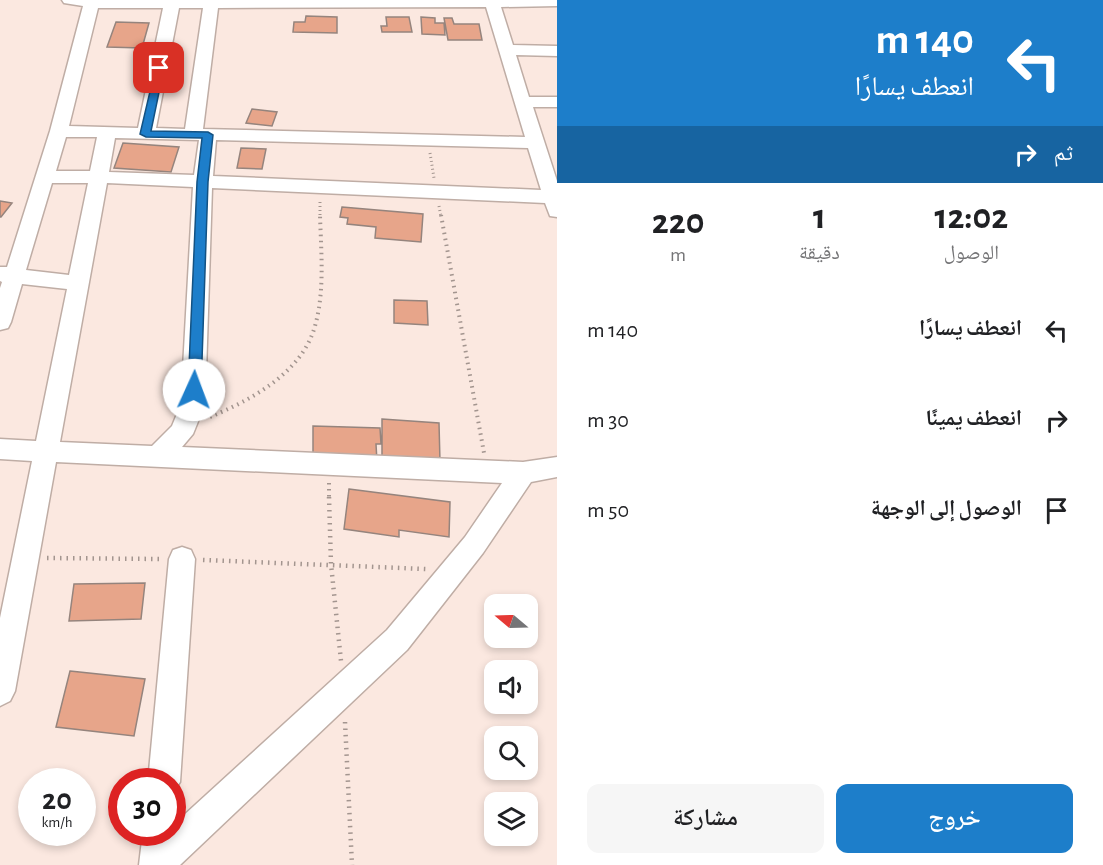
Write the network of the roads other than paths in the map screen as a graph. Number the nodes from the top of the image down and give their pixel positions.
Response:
1 (69, 0) edge
2 (493, 1) edge
3 (92, 2) edge
4 (262, 2) edge
5 (383, 2) edge
6 (557, 2) edge
7 (172, 3) junction
8 (211, 4) junction
9 (506, 50) junction
10 (557, 51) edge
11 (522, 102) junction
12 (557, 102) edge
13 (59, 131) junction
14 (107, 133) junction
15 (146, 134) junction
16 (200, 135) junction
17 (544, 153) edge
18 (45, 177) junction
19 (98, 177) junction
20 (203, 182) junction
21 (555, 204) edge
22 (7, 274) edge
23 (77, 283) junction
24 (0, 322) edge
25 (0, 449) edge
26 (45, 451) junction
27 (158, 455) junction
28 (557, 467) edge
29 (523, 473) junction
30 (182, 560) road end
31 (0, 690) edge
32 (165, 768) edge
33 (158, 846) edge
34 (156, 865) edge

1 - 3 street
2 - 5 street
2 - 6 street
2 - 9 street
3 - 7 street
3 - 13 street
4 - 5 street
4 - 8 street
7 - 8 street
7 - 15 street
8 - 16 street
9 - 10 street
9 - 11 street
11 - 12 street
11 - 17 street
13 - 14 street
13 - 18 street
14 - 15 street
14 - 19 street
15 - 16 street
16 - 17 street
16 - 20 street
17 - 21 street
18 - 19 street
18 - 22 street
19 - 20 street
19 - 23 street
20 - 21 street
20 - 27 street
22 - 23 street
22 - 24 street
23 - 26 street
25 - 26 street
26 - 27 street
26 - 31 street
27 - 29 street
28 - 29 street
29 - 34 street
30 - 32 street
33 - 34 street

